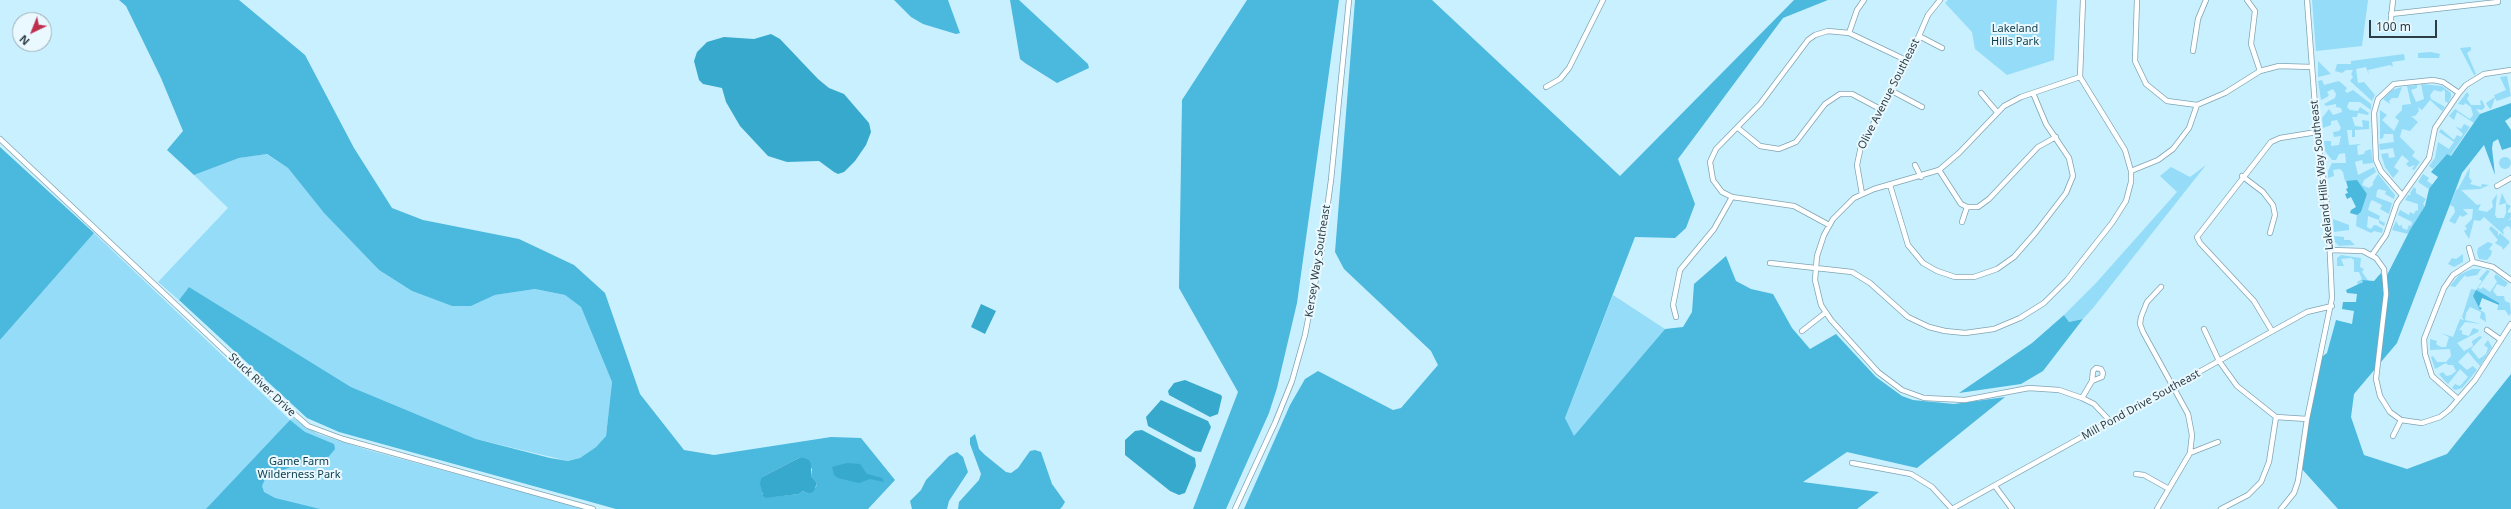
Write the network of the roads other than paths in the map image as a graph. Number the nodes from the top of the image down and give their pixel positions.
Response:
1 (1349, 0) edge
2 (1603, 0) edge
3 (1864, 0) edge
4 (1940, 0) edge
5 (2083, 0) edge
6 (2137, 0) edge
7 (2206, 0) edge
8 (2247, 0) edge
9 (2307, 0) edge
10 (2393, 0) edge
11 (2498, 0) edge
12 (2391, 14) junction
13 (2390, 28) dead end
14 (1849, 33) junction
15 (1919, 36) junction
16 (1942, 48) dead end
17 (2193, 51) dead end
18 (1908, 61) junction
19 (2312, 67) junction
20 (2511, 70) edge
21 (2260, 71) junction
22 (2080, 77) junction
23 (1546, 87) dead end
24 (1892, 91) junction
25 (1981, 93) dead end
26 (2033, 93) junction
27 (2459, 93) junction
28 (2197, 105) junction
29 (1922, 106) dead end
30 (1882, 110) junction
31 (1997, 112) junction
32 (1738, 128) junction
33 (2317, 132) junction
34 (0, 138) edge
35 (2056, 138) junction
36 (1915, 165) dead end
37 (1939, 170) junction
38 (2131, 171) junction
39 (2242, 176) junction
40 (1921, 177) junction
41 (2511, 178) edge
42 (1890, 185) junction
43 (2497, 186) dead end
44 (1862, 194) junction
45 (2402, 195) junction
46 (1732, 197) junction
47 (1967, 207) junction
48 (1962, 222) dead end
49 (1829, 225) junction
50 (2270, 233) dead end
51 (2469, 248) dead end
52 (2330, 250) junction
53 (2372, 255) junction
54 (2473, 262) junction
55 (1770, 263) dead end
56 (1815, 268) junction
57 (2511, 280) edge
58 (2161, 287) dead end
59 (2332, 306) junction
60 (1825, 313) junction
61 (1676, 317) dead end
62 (2511, 324) edge
63 (2204, 329) dead end
64 (2487, 330) dead end
65 (1802, 331) dead end
66 (2272, 331) junction
67 (2501, 340) junction
68 (2219, 361) junction
69 (2092, 381) dead end
70 (2173, 387) junction
71 (2082, 398) junction
72 (2458, 399) junction
73 (2276, 417) junction
74 (2307, 419) junction
75 (2400, 420) junction
76 (2112, 422) junction
77 (2393, 436) dead end
78 (2218, 442) dead end
79 (2190, 453) junction
80 (1852, 463) dead end
81 (2136, 474) dead end
82 (1995, 486) junction
83 (2169, 489) junction
84 (594, 509) edge
85 (1235, 509) edge
86 (1952, 509) edge
87 (2012, 509) edge
88 (2157, 509) edge
89 (2221, 509) edge
90 (2281, 509) edge

1 - 85 street, Kersey Way Southeast
2 - 23 street
3 - 14 street
4 - 15 street, Olive Avenue Southeast
5 - 22 street
6 - 28 street
7 - 17 street
8 - 21 street
9 - 19 street, Lakeland Hills Way Southeast
10 - 12 street
11 - 12 street
12 - 13 street
14 - 18 street
14 - 32 street
15 - 16 street
15 - 18 street, Olive Avenue Southeast
18 - 24 street, Olive Avenue Southeast
19 - 21 street
19 - 33 street, Lakeland Hills Way Southeast
20 - 27 street
21 - 28 street
22 - 26 street
22 - 38 street
24 - 29 street
24 - 30 street, Olive Avenue Southeast
25 - 31 street
26 - 31 street
26 - 35 street
27 - 45 street
27 - 45 street
28 - 38 street
30 - 32 street
30 - 44 street, Olive Avenue Southeast
31 - 37 street
32 - 46 street
33 - 39 street
33 - 52 street, Lakeland Hills Way Southeast
34 - 84 street, Stuck River Drive
35 - 42 street
35 - 47 street
36 - 40 street
37 - 40 street
37 - 47 street
38 - 56 street
39 - 50 street
39 - 66 street
40 - 42 street
41 - 43 street
42 - 44 street
44 - 49 street
45 - 53 street
46 - 49 street
46 - 61 street
47 - 48 street
49 - 56 street
51 - 54 street
52 - 53 street
52 - 59 street, Lakeland Hills Way Southeast
53 - 75 street
54 - 57 street
54 - 72 street
55 - 56 street
56 - 60 street
58 - 70 street
59 - 66 street, Mill Pond Drive Southeast
59 - 74 street, Lakeland Hills Way Southeast
60 - 65 street
60 - 71 street
62 - 67 street
63 - 68 street
64 - 67 street
66 - 68 street, Mill Pond Drive Southeast
67 - 72 street
68 - 70 street, Mill Pond Drive Southeast
68 - 73 street
69 - 71 street
70 - 76 street, Mill Pond Drive Southeast
70 - 79 street
71 - 76 street
72 - 75 street
73 - 74 street
73 - 89 street
74 - 90 street, Lakeland Hills Way Southeast
75 - 77 street
76 - 82 street, Mill Pond Drive Southeast
78 - 79 street
79 - 83 street
80 - 86 street
81 - 83 street
82 - 86 street, Mill Pond Drive Southeast
82 - 87 street
83 - 88 street

